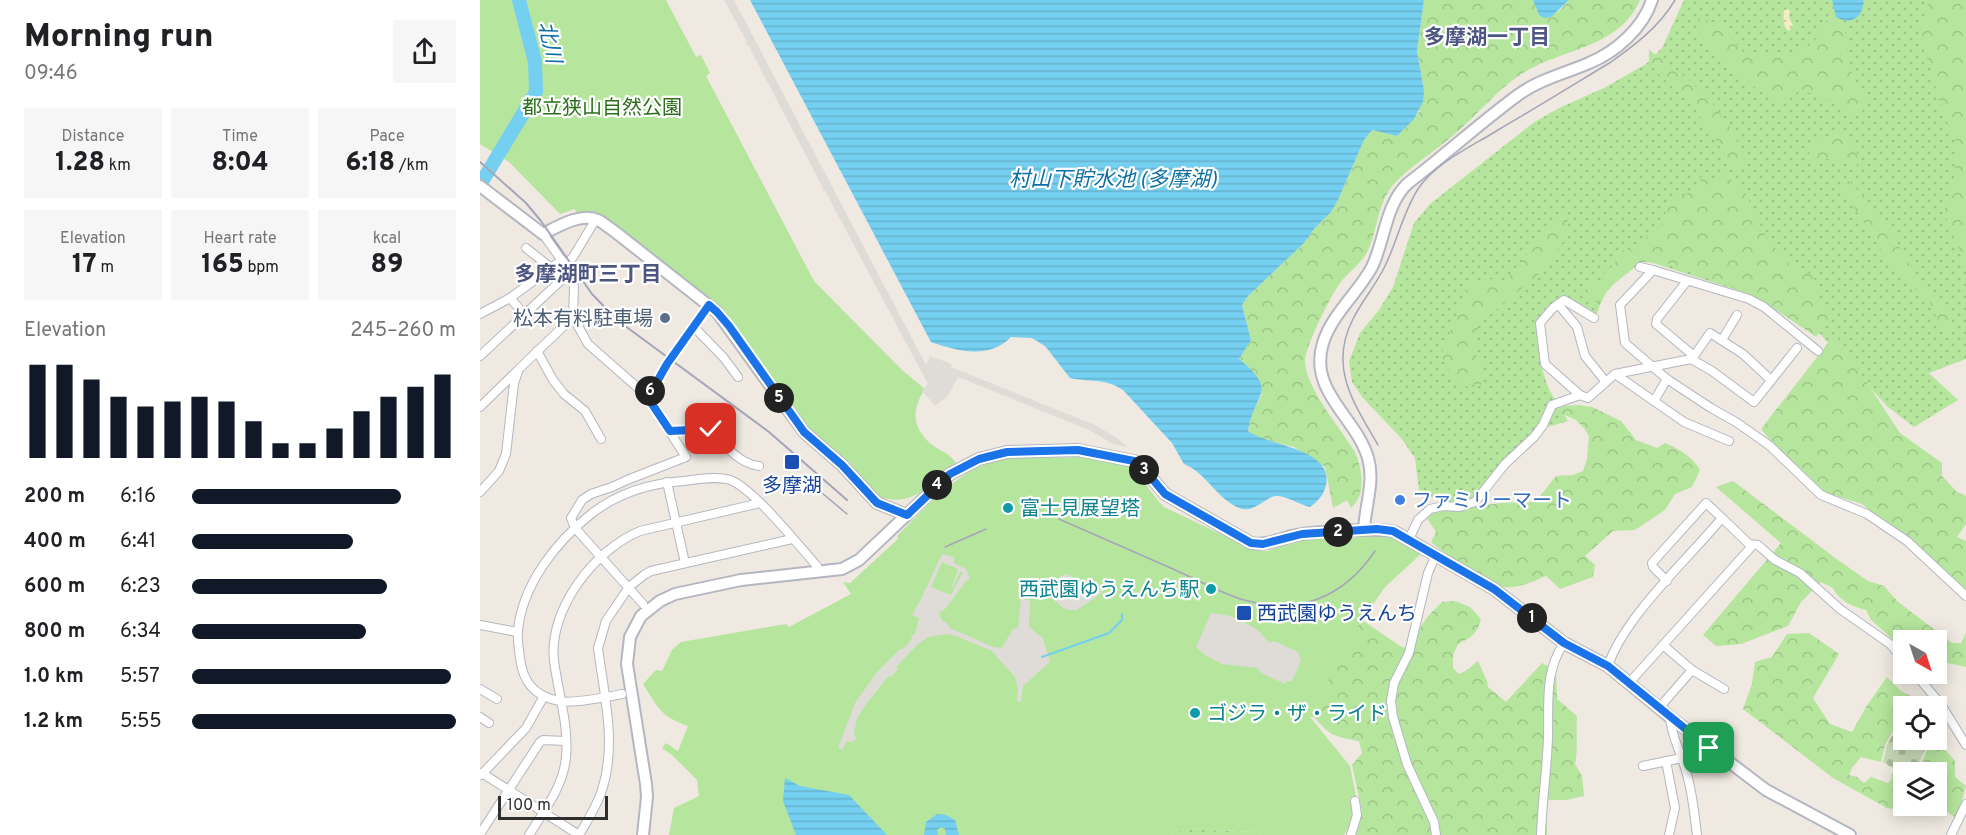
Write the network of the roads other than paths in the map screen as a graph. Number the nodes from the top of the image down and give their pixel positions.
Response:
1 (1652, 0) edge
2 (484, 188) edge
3 (596, 219) junction
4 (543, 234) junction
5 (526, 247) dead end
6 (564, 262) junction
7 (1640, 267) dead end
8 (552, 268) junction
9 (1653, 270) junction
10 (570, 272) junction
11 (1687, 281) junction
12 (510, 298) junction
13 (1558, 304) junction
14 (709, 305) junction
15 (480, 314) edge
16 (525, 315) junction
17 (1737, 315) dead end
18 (573, 317) junction
19 (1594, 318) dead end
20 (694, 327) junction
21 (1722, 340) junction
22 (1797, 348) dead end
23 (537, 351) junction
24 (1818, 351) dead end
25 (480, 356) edge
26 (1693, 358) junction
27 (1651, 366) junction
28 (519, 369) junction
29 (1615, 374) junction
30 (738, 377) dead end
31 (1667, 379) junction
32 (1771, 380) junction
33 (1606, 382) junction
34 (646, 395) junction
35 (1580, 395) junction
36 (1654, 401) junction
37 (480, 407) edge
38 (670, 431) junction
39 (601, 439) dead end
40 (1729, 441) dead end
41 (759, 466) dead end
42 (667, 483) junction
43 (480, 492) edge
44 (760, 503) junction
45 (907, 515) junction
46 (1722, 518) junction
47 (677, 522) junction
48 (575, 528) junction
49 (1364, 530) junction
50 (792, 538) junction
51 (1409, 539) junction
52 (1752, 546) junction
53 (1436, 555) junction
54 (600, 556) junction
55 (685, 563) junction
56 (817, 566) dead end
57 (1667, 581) junction
58 (629, 587) junction
59 (1966, 596) edge
60 (644, 604) dead end
61 (480, 626) edge
62 (517, 633) junction
63 (1564, 643) junction
64 (1663, 645) junction
65 (1893, 647) edge
66 (1608, 666) junction
67 (1692, 670) junction
68 (1629, 683) junction
69 (1924, 684) edge
70 (480, 689) edge
71 (1724, 690) dead end
72 (622, 694) dead end
73 (544, 696) junction
74 (604, 697) junction
75 (497, 699) dead end
76 (561, 702) junction
77 (1659, 708) junction
78 (480, 717) edge
79 (1670, 717) junction
80 (489, 723) dead end
81 (566, 741) junction
82 (1966, 746) edge
83 (1682, 758) junction
84 (1666, 761) junction
85 (1643, 766) dead end
86 (481, 775) edge
87 (508, 789) junction
88 (1355, 801) dead end
89 (1966, 804) edge
90 (544, 812) junction
91 (480, 834) edge
92 (529, 835) edge
93 (579, 835) edge
94 (643, 835) edge
95 (1351, 835) edge
96 (1436, 835) edge
97 (1541, 835) edge
98 (1669, 835) edge
99 (1697, 835) edge
100 (1850, 835) edge
101 (1951, 835) edge

1 - 49 street
2 - 4 street
3 - 4 street
3 - 6 street
3 - 14 street
4 - 6 street
5 - 8 street
6 - 8 street
6 - 10 street
7 - 9 street
8 - 12 street
9 - 11 street
9 - 27 street
10 - 16 street
10 - 18 street
11 - 24 street
11 - 26 street
12 - 15 street
12 - 16 street
13 - 19 street
13 - 33 street
13 - 35 street
14 - 20 street
14 - 45 street
16 - 25 street
17 - 21 street
18 - 23 street
18 - 34 street
20 - 30 street
20 - 34 street
21 - 26 street
21 - 32 street
22 - 32 street
23 - 28 street
23 - 39 street
26 - 27 street
26 - 32 street
27 - 29 street
27 - 31 street
28 - 37 street
28 - 43 street
29 - 33 street
29 - 36 street
31 - 36 street
31 - 59 street
33 - 35 street
34 - 38 street
35 - 51 street
36 - 40 street
38 - 41 street
38 - 48 street
42 - 44 street
42 - 47 street
42 - 48 street
44 - 47 street
44 - 50 street
45 - 49 street
45 - 94 street
46 - 52 street
46 - 57 street
46 - 57 street
47 - 54 street
47 - 55 street
48 - 54 street
48 - 62 street
49 - 51 street
50 - 55 street
50 - 56 street
51 - 53 street
52 - 64 street
52 - 65 street
53 - 63 street
53 - 96 street
54 - 58 street
54 - 76 street
55 - 58 street
57 - 66 street
58 - 60 street
58 - 74 street
61 - 62 street
62 - 73 street
63 - 66 street
63 - 97 street
64 - 67 street
64 - 68 street
66 - 68 street
67 - 71 street
67 - 77 street
68 - 77 street
69 - 82 street
70 - 75 street
72 - 74 street
73 - 76 street
73 - 86 street
74 - 76 street
74 - 93 street
76 - 81 street
77 - 79 street
78 - 80 street
79 - 83 street
79 - 100 street
81 - 87 street
81 - 90 street
83 - 84 street
83 - 99 street
84 - 85 street
84 - 98 street
86 - 87 street
87 - 90 street
87 - 91 street
88 - 95 street
89 - 101 street
90 - 92 street
90 - 93 street

